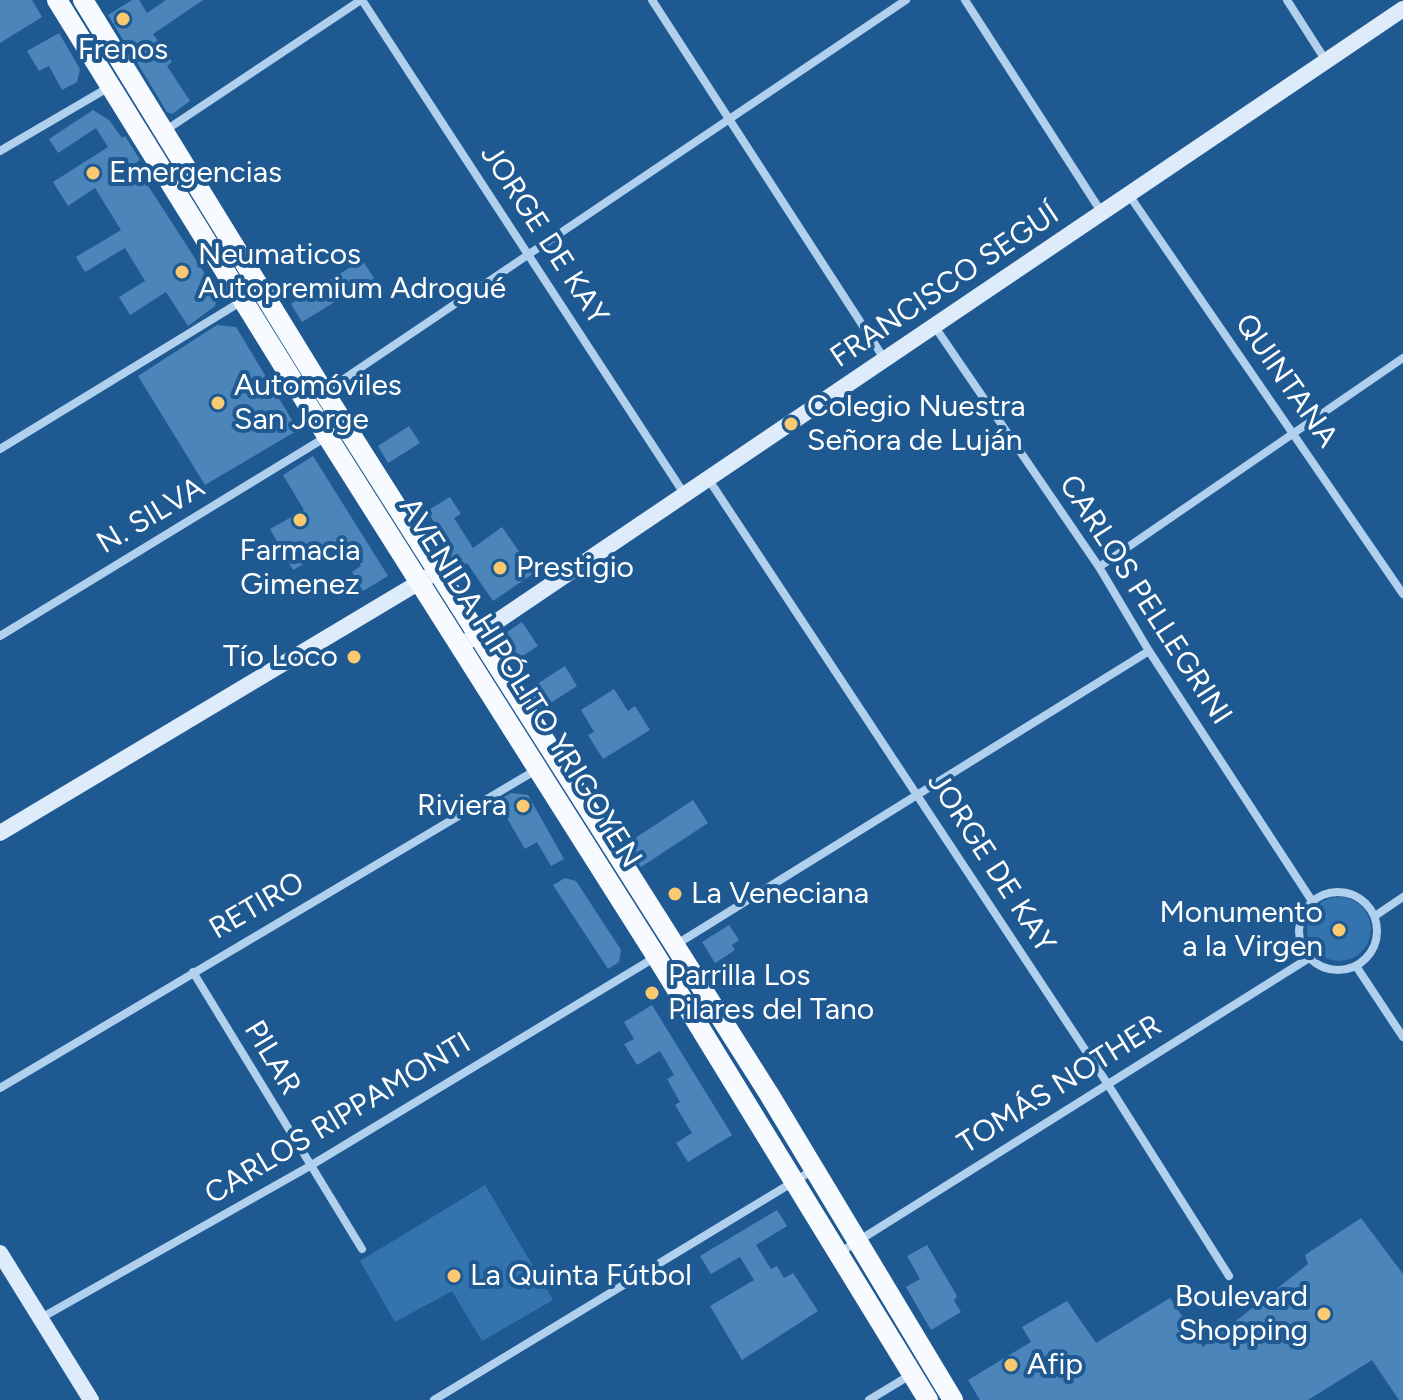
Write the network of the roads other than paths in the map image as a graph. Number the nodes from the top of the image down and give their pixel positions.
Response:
1 (57, 0) edge
2 (83, 0) edge
3 (362, 0) edge
4 (652, 0) edge
5 (906, 0) edge
6 (965, 0) edge
7 (1287, 0) edge
8 (1403, 9) edge
9 (1326, 61) junction
10 (119, 80) junction
11 (731, 120) junction
12 (154, 138) junction
13 (0, 151) edge
14 (1129, 195) junction
15 (1102, 213) junction
16 (530, 256) junction
17 (243, 301) junction
18 (935, 327) junction
19 (1403, 358) edge
20 (885, 360) junction
21 (324, 392) junction
22 (1295, 435) junction
23 (327, 436) junction
24 (0, 449) edge
25 (709, 480) junction
26 (685, 496) junction
27 (1099, 567) junction
28 (438, 571) junction
29 (420, 583) junction
30 (1403, 594) edge
31 (0, 636) edge
32 (479, 636) junction
33 (459, 647) junction
34 (1149, 651) junction
35 (539, 768) junction
36 (918, 795) junction
37 (0, 833) edge
38 (1403, 897) edge
39 (1312, 901) junction
40 (1375, 916) junction
41 (676, 945) junction
42 (656, 956) junction
43 (1309, 958) junction
44 (1356, 966) junction
45 (193, 972) junction
46 (1403, 1037) edge
47 (1107, 1083) junction
48 (0, 1088) edge
49 (310, 1166) junction
50 (814, 1169) junction
51 (795, 1181) junction
52 (856, 1241) junction
53 (362, 1249) dead end
54 (0, 1253) edge
55 (837, 1254) junction
56 (1229, 1276) dead end
57 (41, 1318) junction
58 (912, 1374) junction
59 (449, 1390) junction
60 (91, 1400) edge
61 (434, 1400) edge
62 (455, 1400) edge
63 (869, 1400) edge
64 (928, 1400) edge
65 (953, 1400) edge

1 - 10 main road, AVENIDA HIPÓLITO YRIGOYEN
2 - 10 main road, AVENIDA HIPÓLITO YRIGOYEN
3 - 12 street
3 - 16 street, JORGE DE KAY
4 - 11 street
5 - 11 street
6 - 15 street
7 - 9 street
8 - 9 street, FRANCISCO SEGUÍ
9 - 14 street, FRANCISCO SEGUÍ
10 - 12 main road, AVENIDA HIPÓLITO YRIGOYEN
10 - 13 street
11 - 16 street
11 - 20 street
12 - 17 main road, AVENIDA HIPÓLITO YRIGOYEN
12 - 21 main road, AVENIDA HIPÓLITO YRIGOYEN
14 - 15 street, FRANCISCO SEGUÍ
14 - 22 street, QUINTANA
15 - 18 street, FRANCISCO SEGUÍ
16 - 21 street
16 - 26 street, JORGE DE KAY
17 - 23 main road, AVENIDA HIPÓLITO YRIGOYEN
17 - 24 street
18 - 20 street, FRANCISCO SEGUÍ
18 - 27 street, CARLOS PELLEGRINI
19 - 22 street
20 - 25 street, FRANCISCO SEGUÍ
21 - 28 main road, AVENIDA HIPÓLITO YRIGOYEN
22 - 27 street
22 - 30 street, QUINTANA
23 - 29 main road, AVENIDA HIPÓLITO YRIGOYEN
23 - 31 street, N. SILVA
25 - 26 street, FRANCISCO SEGUÍ
25 - 36 street, JORGE DE KAY
26 - 32 street, FRANCISCO SEGUÍ
27 - 34 street, CARLOS PELLEGRINI
28 - 29 street
28 - 32 main road, AVENIDA HIPÓLITO YRIGOYEN
29 - 33 main road, AVENIDA HIPÓLITO YRIGOYEN
29 - 37 street
32 - 33 street, FRANCISCO SEGUÍ
32 - 41 main road, AVENIDA HIPÓLITO YRIGOYEN
33 - 35 main road, AVENIDA HIPÓLITO YRIGOYEN
34 - 36 street
34 - 39 street, CARLOS PELLEGRINI
35 - 42 main road, AVENIDA HIPÓLITO YRIGOYEN
35 - 45 street, RETIRO
36 - 41 street
36 - 47 street, JORGE DE KAY
38 - 40 street
39 - 40 street
39 - 43 street
40 - 44 street
41 - 50 main road, AVENIDA HIPÓLITO YRIGOYEN
42 - 49 street, CARLOS RIPPAMONTI
42 - 51 main road, AVENIDA HIPÓLITO YRIGOYEN
43 - 44 street
43 - 47 street, TOMÁS NOTHER
44 - 46 street
45 - 48 street, RETIRO
45 - 49 street, PILAR
47 - 52 street, TOMÁS NOTHER
47 - 56 street, JORGE DE KAY
49 - 53 street, PILAR
49 - 57 street, CARLOS RIPPAMONTI
50 - 51 street
50 - 52 main road, AVENIDA HIPÓLITO YRIGOYEN
51 - 55 main road, AVENIDA HIPÓLITO YRIGOYEN
51 - 59 street
52 - 55 street, TOMÁS NOTHER
52 - 65 main road, AVENIDA HIPÓLITO YRIGOYEN
54 - 57 street
55 - 58 main road, AVENIDA HIPÓLITO YRIGOYEN
57 - 60 street
58 - 63 street
58 - 64 main road, AVENIDA HIPÓLITO YRIGOYEN
59 - 61 street
59 - 62 street

